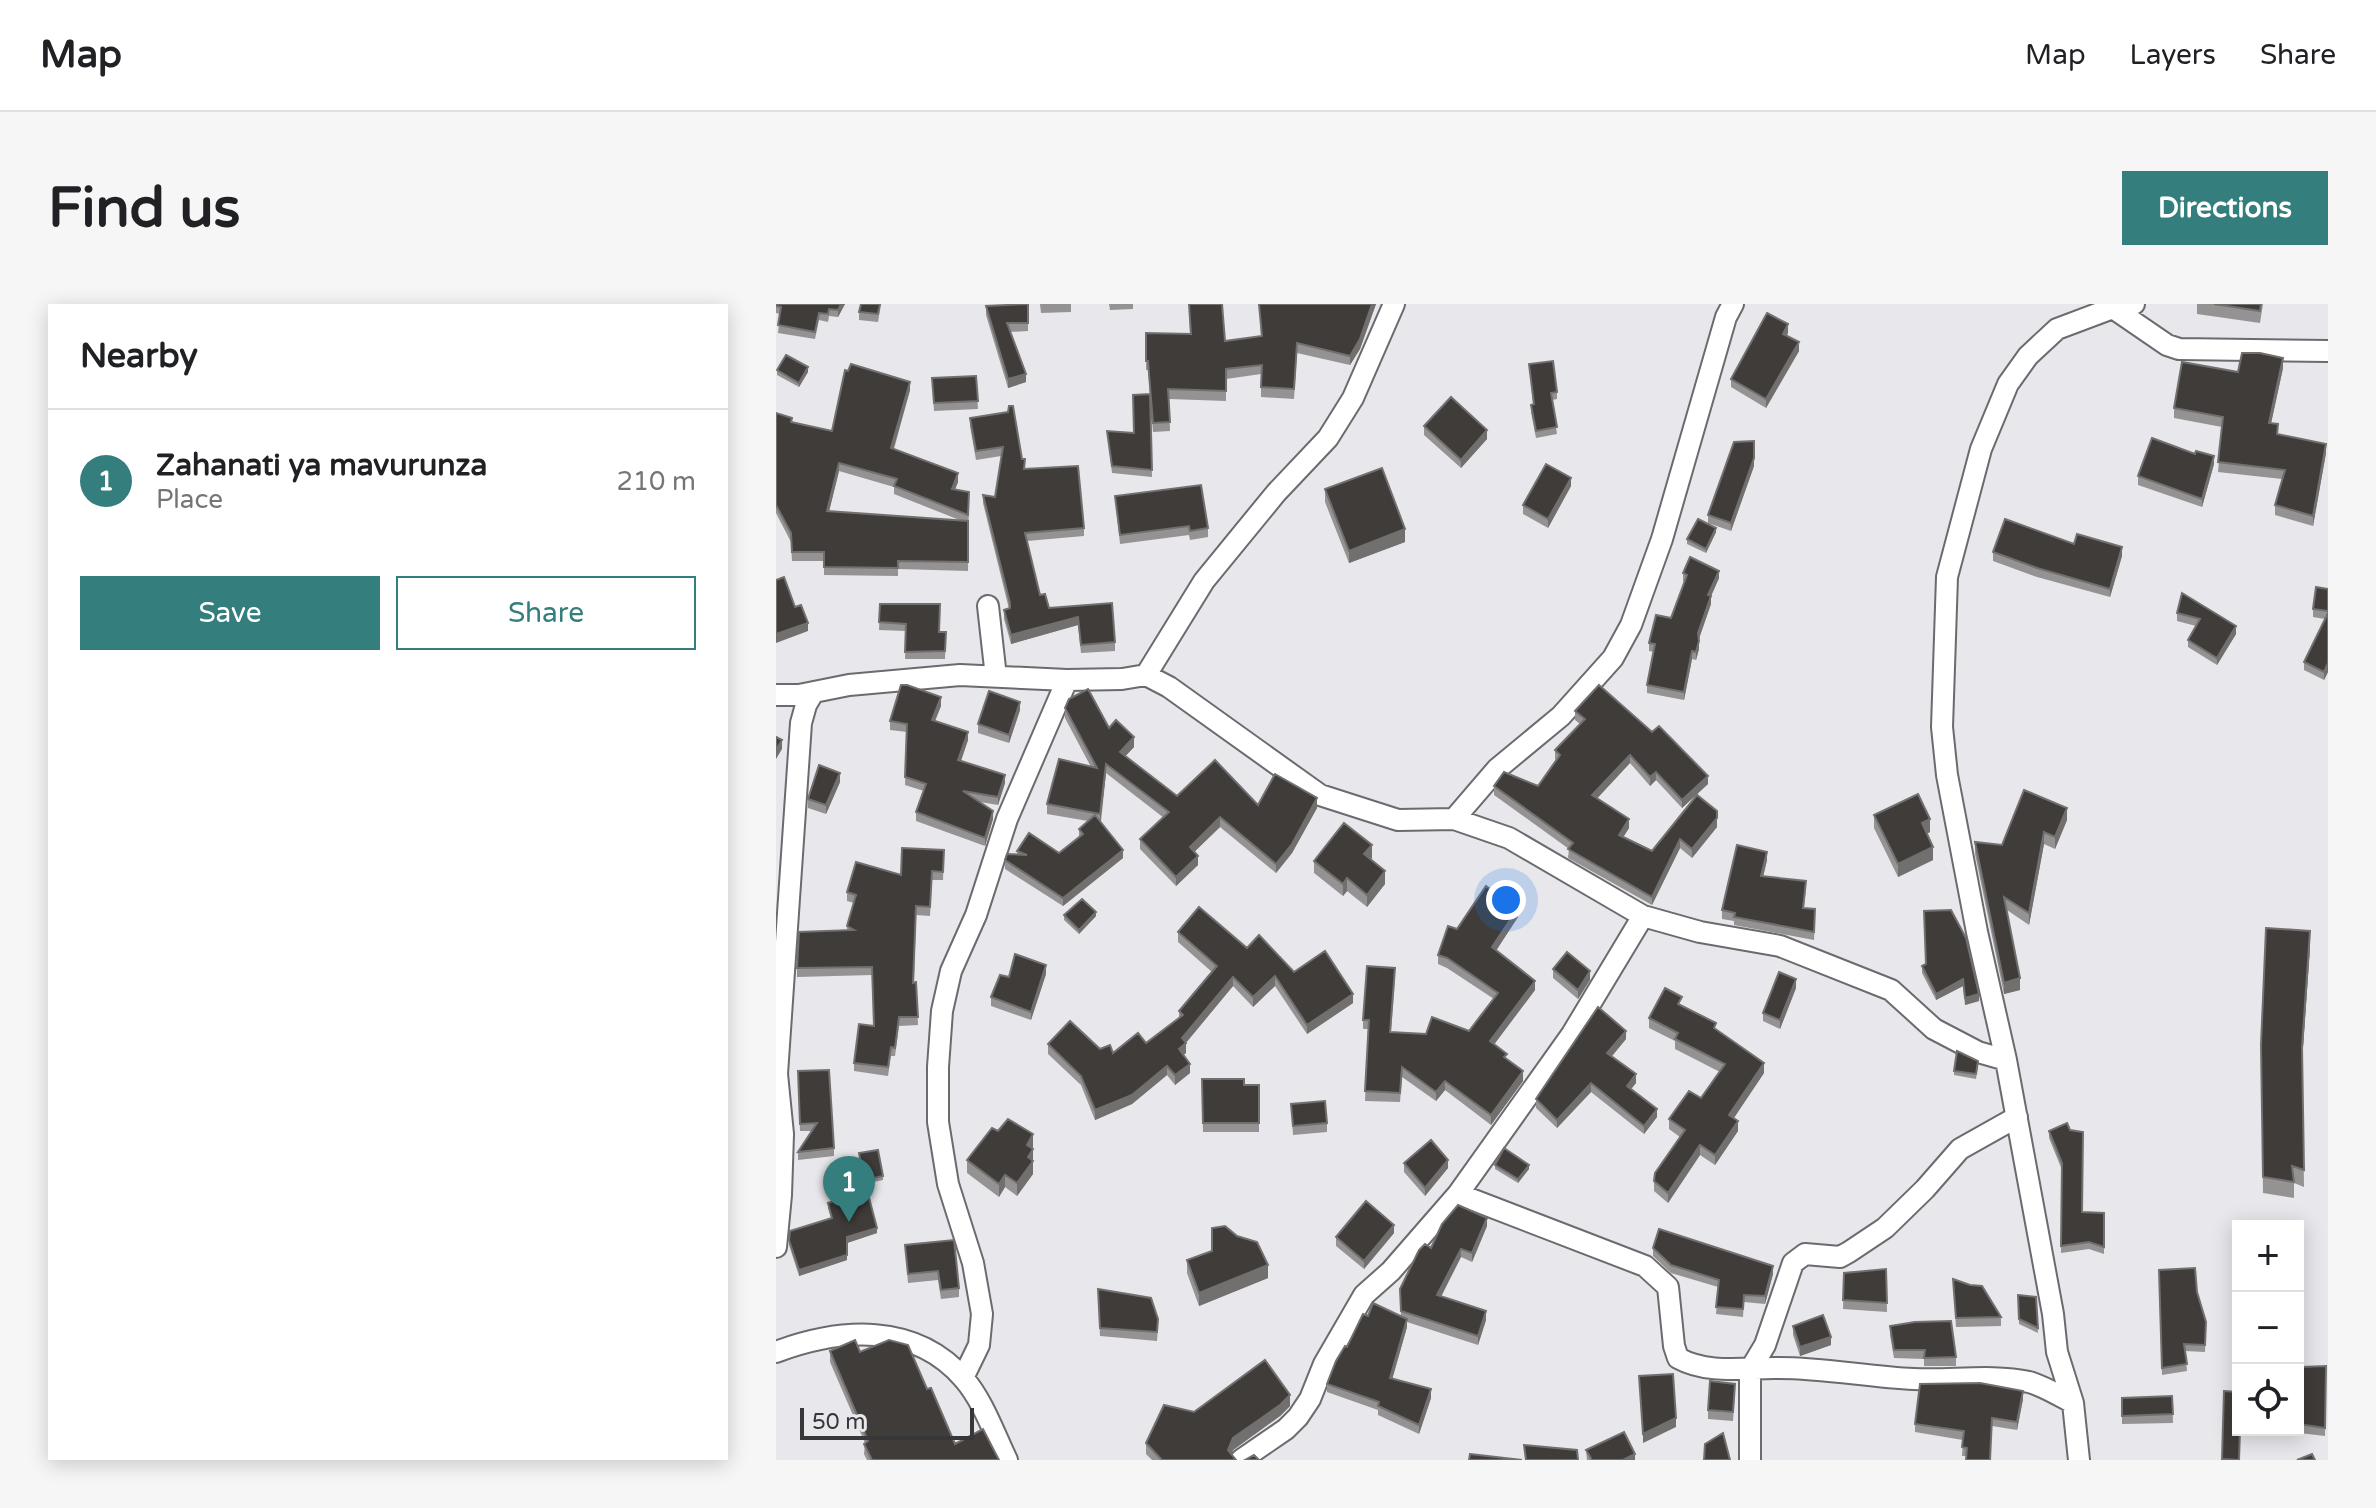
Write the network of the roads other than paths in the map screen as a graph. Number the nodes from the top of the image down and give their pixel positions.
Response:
1 (1394, 304) edge
2 (1733, 304) edge
3 (2134, 304) edge
4 (2113, 308) junction
5 (2328, 351) edge
6 (988, 606) dead end
7 (1146, 675) junction
8 (996, 677) junction
9 (1067, 680) junction
10 (813, 693) junction
11 (776, 695) edge
12 (1454, 819) junction
13 (1643, 916) junction
14 (2006, 1060) junction
15 (2017, 1117) junction
16 (1458, 1194) junction
17 (776, 1247) edge
18 (776, 1352) edge
19 (1750, 1370) junction
20 (963, 1378) junction
21 (2073, 1403) junction
22 (1248, 1455) edge
23 (1007, 1460) edge
24 (1273, 1460) edge
25 (1750, 1460) edge
26 (2079, 1460) edge

1 - 7 street
2 - 12 street
3 - 4 street
4 - 5 street
4 - 14 street
6 - 8 street
7 - 9 street
7 - 12 street
8 - 9 street
8 - 10 street
9 - 20 street
10 - 11 street
10 - 17 street
12 - 13 street
13 - 14 street
13 - 16 street
14 - 15 street
15 - 19 street
15 - 21 street
16 - 19 street
16 - 22 street
18 - 20 street
19 - 21 street
19 - 25 street
20 - 23 street
21 - 26 street
22 - 24 street

